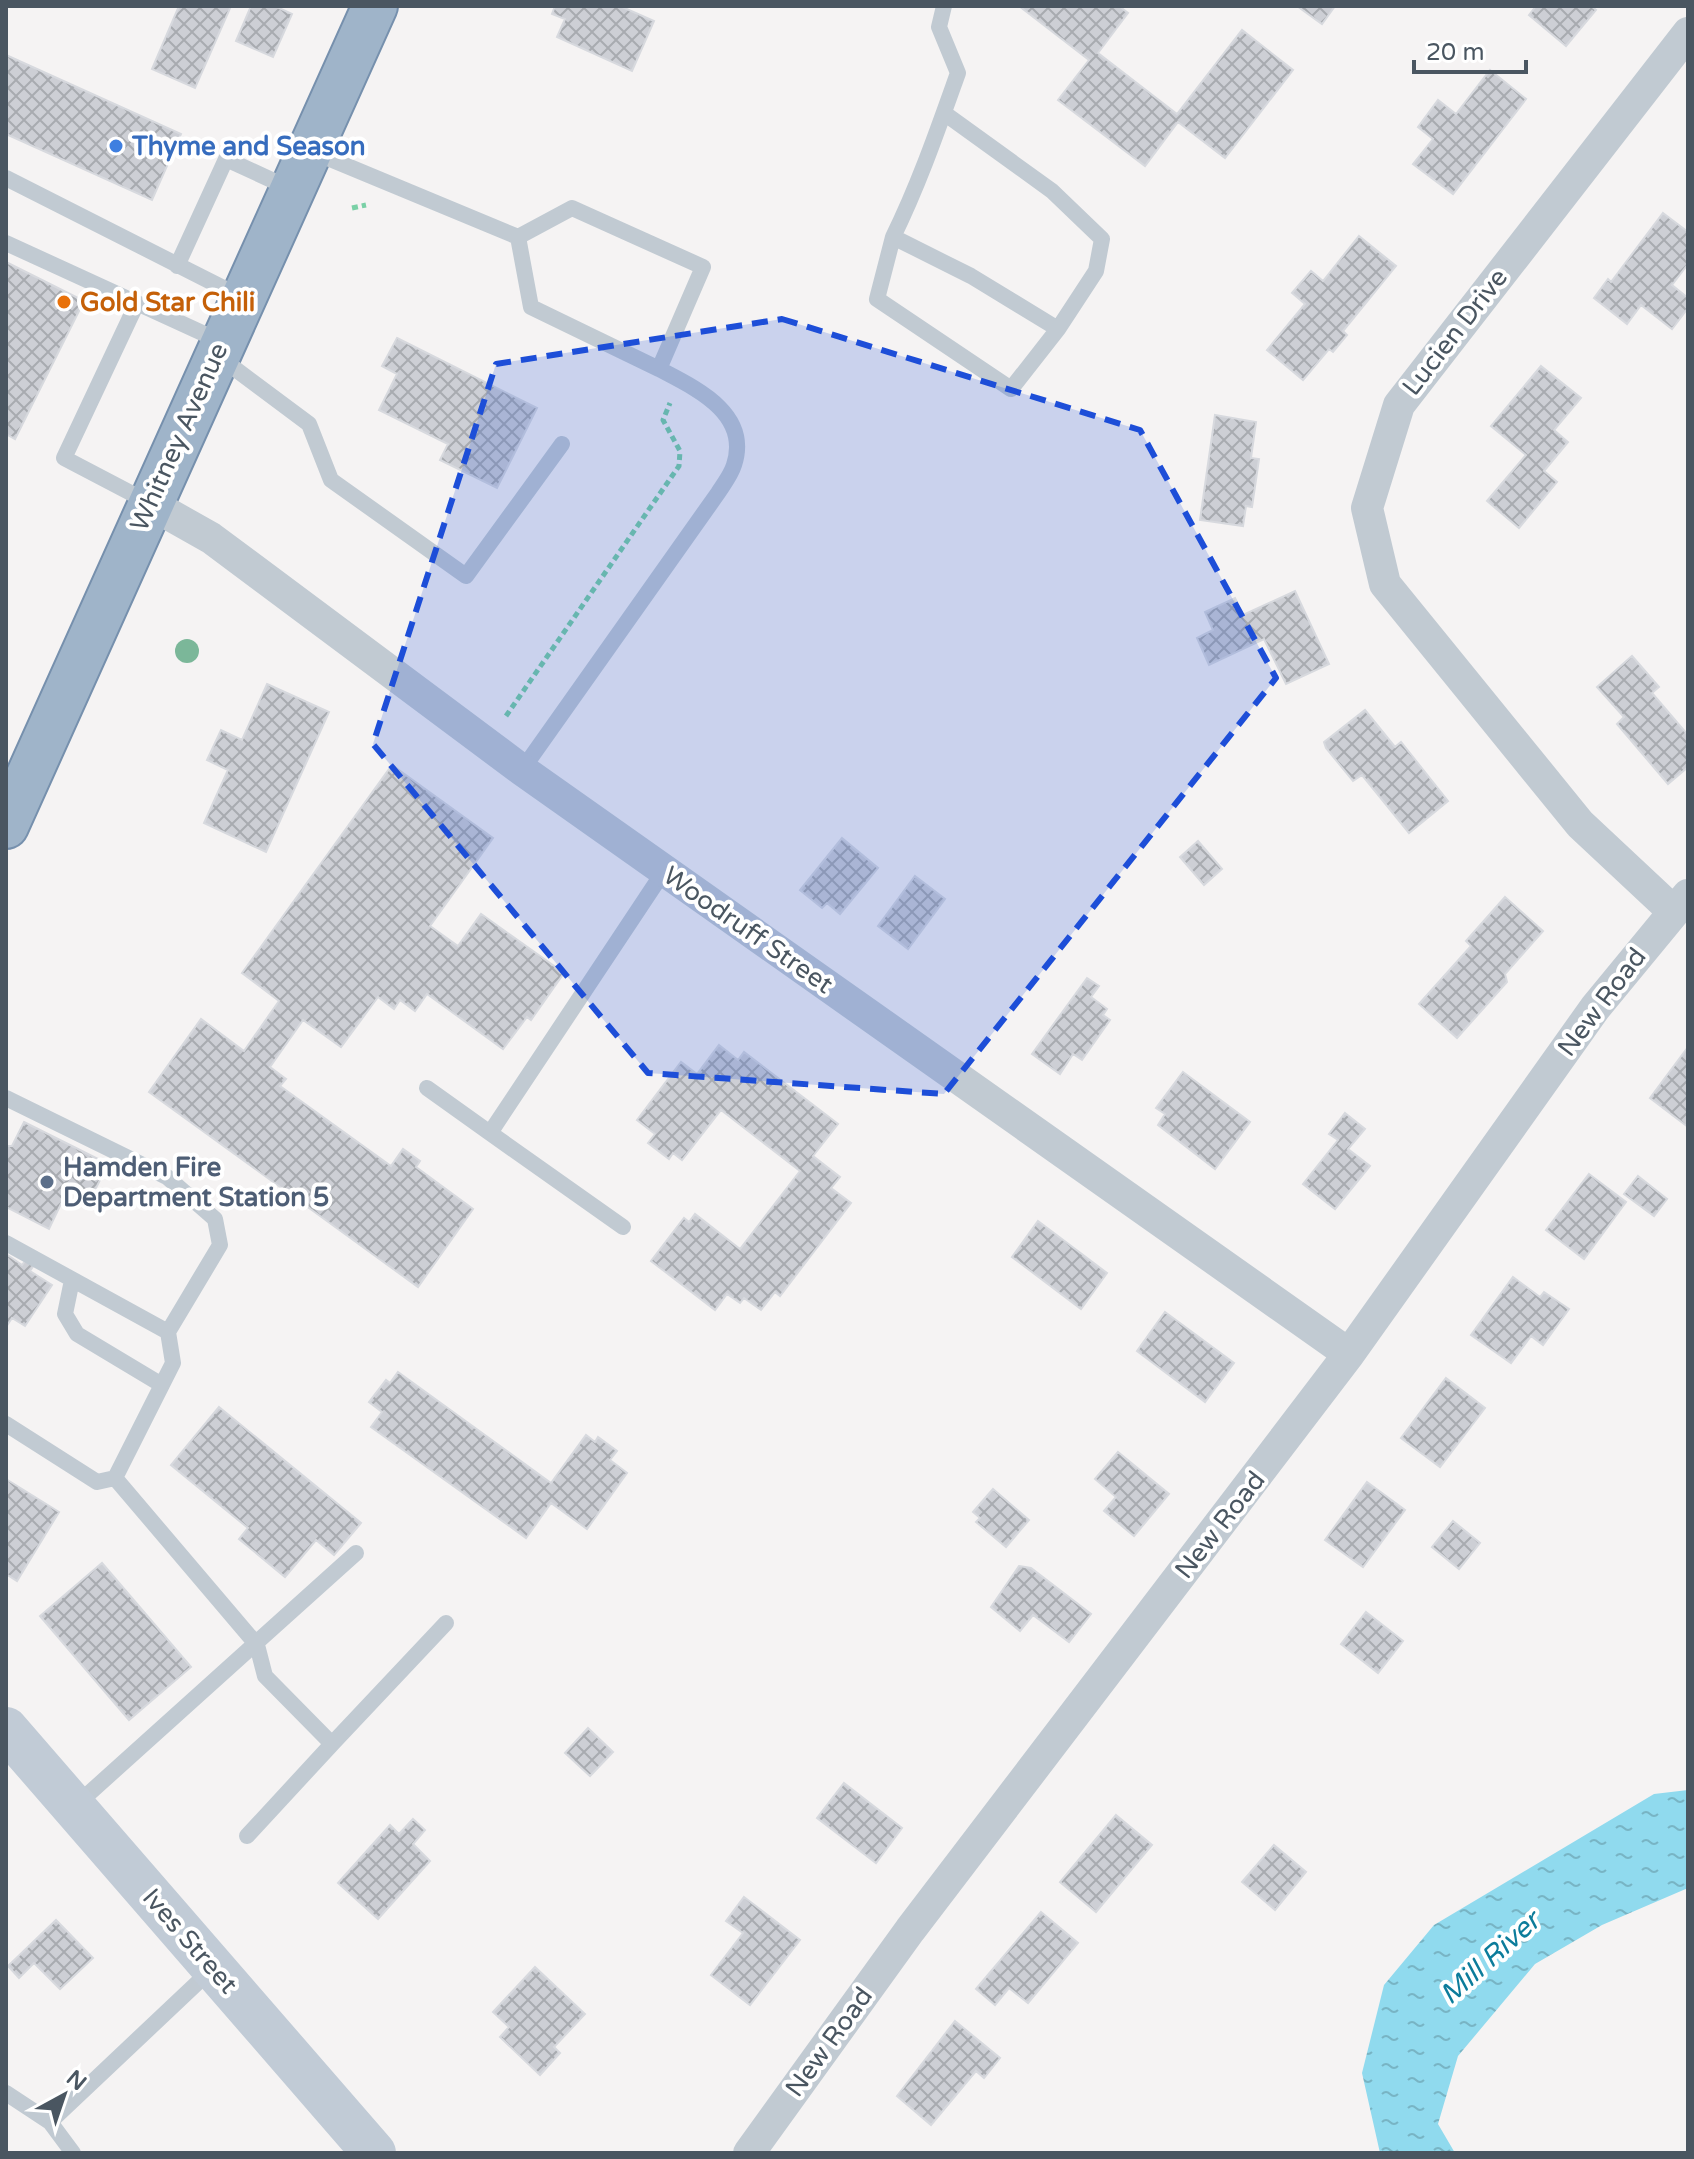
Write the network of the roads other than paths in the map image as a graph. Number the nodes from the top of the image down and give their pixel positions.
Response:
1 (375, 6) edge
2 (944, 6) edge
3 (1688, 33) edge
4 (944, 113) junction
5 (310, 150) junction
6 (6, 178) edge
7 (292, 189) junction
8 (518, 237) junction
9 (893, 237) junction
10 (6, 243) edge
11 (177, 266) junction
12 (242, 298) junction
13 (137, 303) junction
14 (1058, 329) junction
15 (219, 349) junction
16 (659, 369) junction
17 (562, 444) dead end
18 (149, 503) junction
19 (522, 770) junction
20 (6, 826) edge
21 (664, 871) junction
22 (1680, 903) edge
23 (427, 1088) dead end
24 (6, 1098) edge
25 (490, 1133) junction
26 (623, 1227) dead end
27 (6, 1243) edge
28 (72, 1280) junction
29 (168, 1332) junction
30 (1349, 1354) junction
31 (162, 1385) junction
32 (6, 1424) edge
33 (115, 1478) junction
34 (356, 1553) dead end
35 (446, 1623) dead end
36 (257, 1645) junction
37 (6, 1729) edge
38 (332, 1744) junction
39 (74, 1807) junction
40 (247, 1836) dead end
41 (213, 1968) junction
42 (6, 2093) edge
43 (50, 2122) junction
44 (73, 2153) edge
45 (374, 2153) edge
46 (749, 2153) edge

1 - 5 highway, Whitney Avenue
2 - 4 lane
3 - 22 street, Lucien Drive
4 - 9 lane
4 - 14 lane
5 - 7 highway, Whitney Avenue
5 - 8 lane
6 - 11 lane
7 - 11 lane
7 - 12 highway, Whitney Avenue
8 - 16 lane
8 - 16 lane
9 - 14 lane
9 - 14 lane
10 - 13 lane
11 - 12 lane
12 - 15 highway, Whitney Avenue
13 - 15 lane
13 - 18 lane
15 - 17 lane
15 - 18 highway, Whitney Avenue
16 - 19 lane
18 - 19 street, Woodruff Street
18 - 20 highway, Whitney Avenue
19 - 21 street, Woodruff Street
21 - 25 lane
21 - 30 street, Woodruff Street
22 - 30 street, New Road
23 - 25 lane
24 - 29 lane
25 - 26 lane
27 - 28 lane
28 - 29 lane
28 - 31 lane
29 - 31 lane
30 - 46 street, New Road
31 - 33 lane
32 - 33 lane
33 - 36 lane
34 - 36 lane
35 - 38 lane
36 - 38 lane
36 - 39 lane
37 - 39 main road, Ives Street
38 - 40 lane
39 - 41 main road, Ives Street
41 - 43 lane
41 - 45 main road, Ives Street
42 - 43 lane
43 - 44 lane

